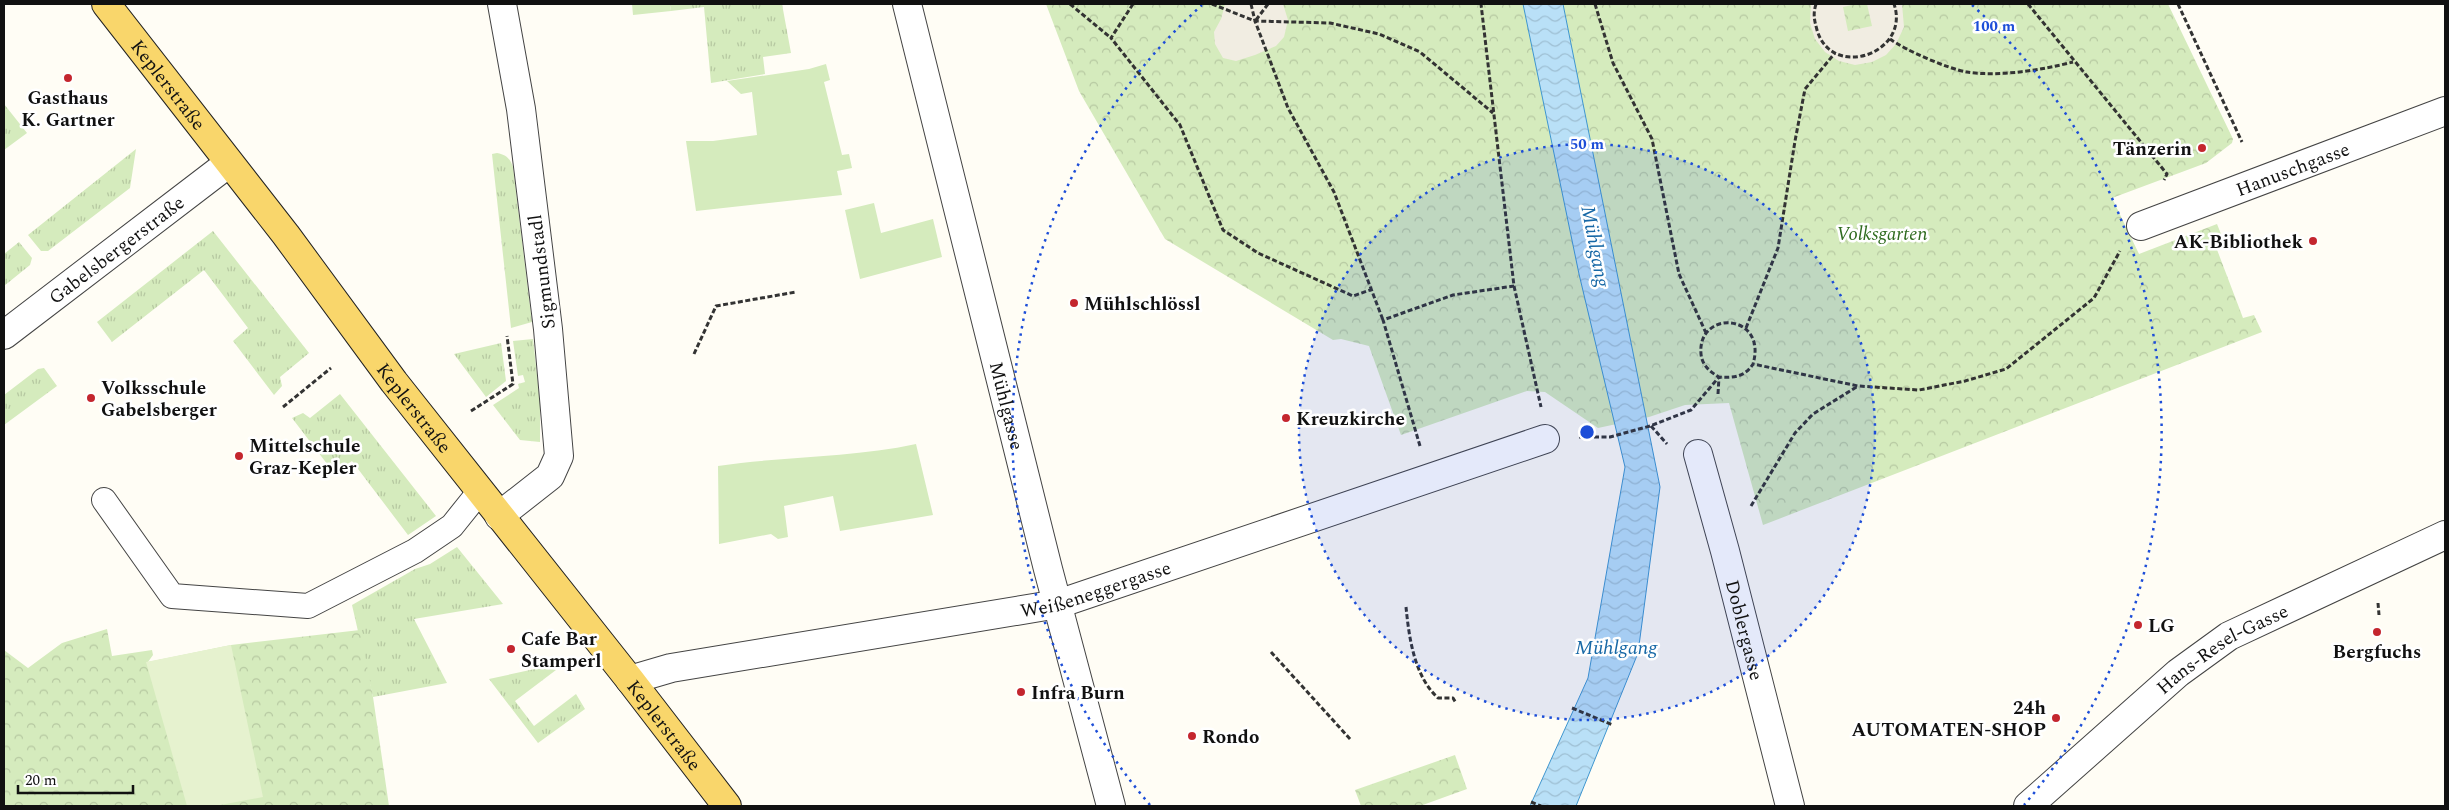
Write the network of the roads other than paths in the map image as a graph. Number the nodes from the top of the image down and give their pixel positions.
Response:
1 (106, 4) edge
2 (502, 4) edge
3 (906, 4) edge
4 (2445, 111) edge
5 (229, 163) junction
6 (2141, 226) road end
7 (4, 335) edge
8 (1545, 439) road end
9 (1698, 454) dead end
10 (480, 491) junction
11 (104, 500) dead end
12 (499, 516) junction
13 (2445, 535) edge
14 (1058, 604) junction
15 (630, 680) junction
16 (727, 806) edge
17 (1111, 806) edge
18 (1790, 806) edge
19 (2028, 806) edge

1 - 5 main road, Keplerstraße
2 - 12 street, Sigmundstadl
3 - 14 street, Mühlgasse
4 - 6 street, Hanuschgasse
5 - 7 street, Gabelsbergerstraße
5 - 10 main road, Keplerstraße
8 - 14 street, Weißeneggergasse
9 - 18 street, Doblergasse
10 - 11 lane
10 - 12 main road, Keplerstraße
12 - 15 main road, Keplerstraße
13 - 19 street, Hans-Resel-Gasse
14 - 15 street, Weißeneggergasse
14 - 17 street, Mühlgasse
15 - 16 main road, Keplerstraße

